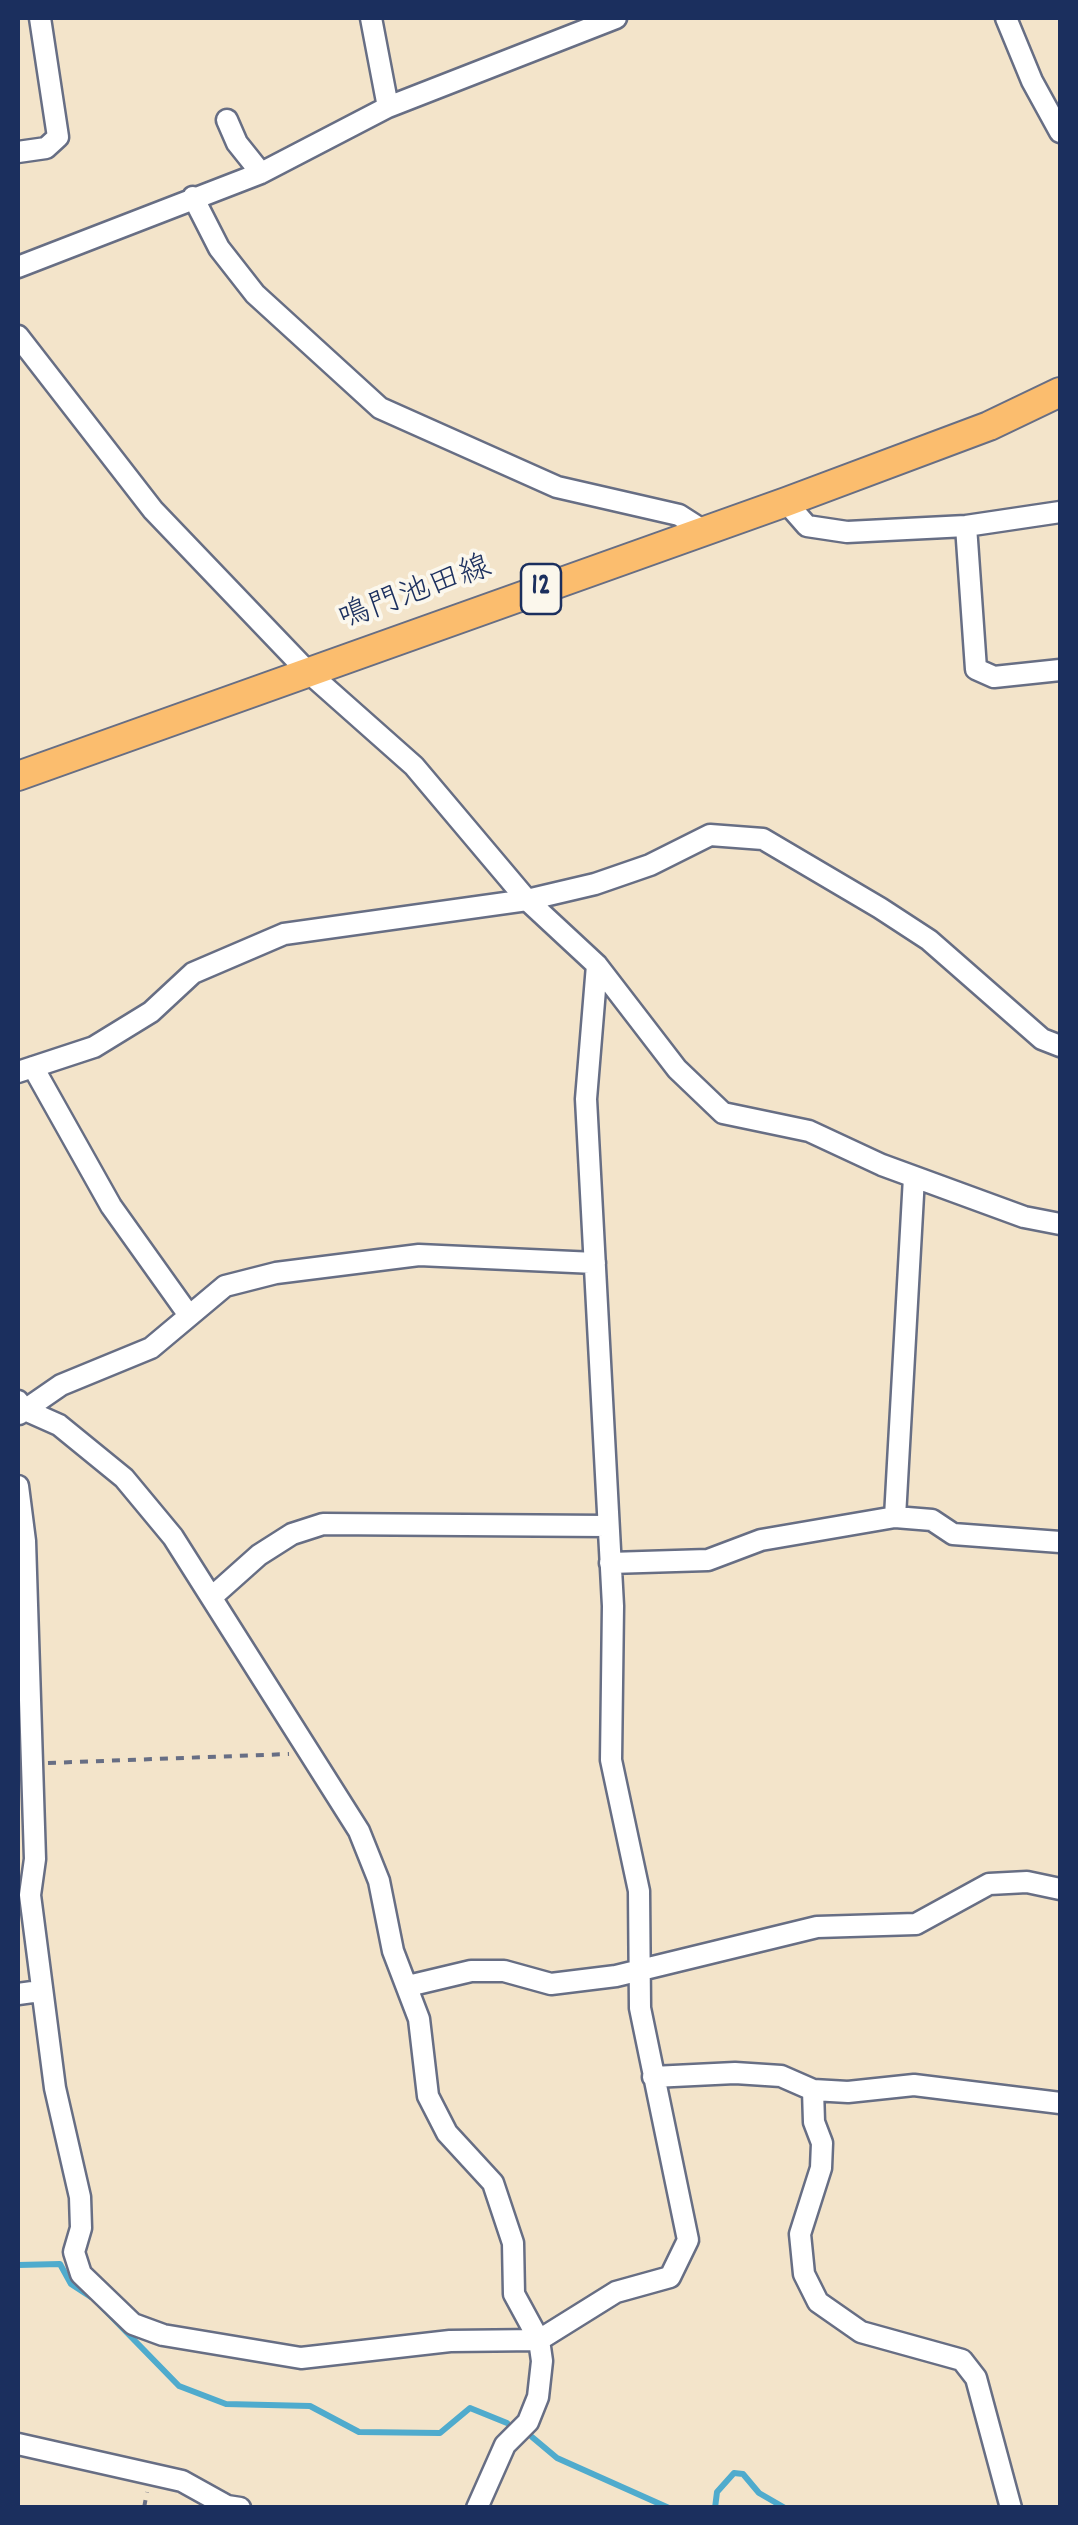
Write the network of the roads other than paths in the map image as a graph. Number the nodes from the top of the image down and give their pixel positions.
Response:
1 (40, 18) edge
2 (372, 18) edge
3 (616, 18) edge
4 (1006, 18) edge
5 (583, 24) edge
6 (388, 107) junction
7 (227, 120) dead end
8 (1060, 132) edge
9 (18, 152) edge
10 (260, 173) junction
11 (193, 197) junction
12 (18, 267) edge
13 (18, 336) edge
14 (1060, 392) edge
15 (786, 502) junction
16 (1060, 512) edge
17 (966, 526) junction
18 (704, 531) junction
19 (1060, 670) edge
20 (308, 672) junction
21 (18, 776) edge
22 (528, 900) junction
23 (598, 965) junction
24 (1060, 1046) edge
25 (25, 1069) edge
26 (914, 1177) junction
27 (1060, 1224) edge
28 (595, 1263) junction
29 (188, 1314) junction
30 (20, 1409) edge
31 (18, 1486) edge
32 (895, 1517) junction
33 (606, 1526) junction
34 (1060, 1542) edge
35 (610, 1563) junction
36 (213, 1596) junction
37 (1060, 1889) edge
38 (638, 1971) junction
39 (408, 1986) junction
40 (40, 1991) junction
41 (18, 1994) edge
42 (653, 2077) junction
43 (813, 2090) junction
44 (1060, 2103) edge
45 (539, 2340) junction
46 (18, 2444) edge
47 (240, 2508) edge
48 (477, 2508) edge
49 (1012, 2508) edge

1 - 9 street
2 - 6 street
3 - 5 street
4 - 8 street
5 - 6 street
6 - 10 street
7 - 10 street
10 - 11 street
11 - 12 street
11 - 18 street
13 - 20 street
14 - 15 main road, 鳴門池田線 / 12
15 - 17 street
15 - 18 main road, 鳴門池田線 / 12
16 - 17 street
17 - 19 street
18 - 20 main road, 鳴門池田線 / 12
20 - 21 main road, 鳴門池田線 / 12
20 - 22 street
22 - 23 street
22 - 24 street
22 - 25 street
23 - 26 street
23 - 28 street
25 - 29 street
26 - 27 street
26 - 32 street
28 - 29 street
28 - 33 street
29 - 30 street
30 - 36 street
31 - 40 street
32 - 34 street
32 - 35 street
33 - 35 street
33 - 36 street
35 - 38 street
36 - 39 street
37 - 38 street
38 - 39 street
38 - 42 street
39 - 45 street
40 - 41 street
40 - 45 street
42 - 43 street
42 - 45 street
43 - 44 street
43 - 49 street
45 - 48 street
46 - 47 street

